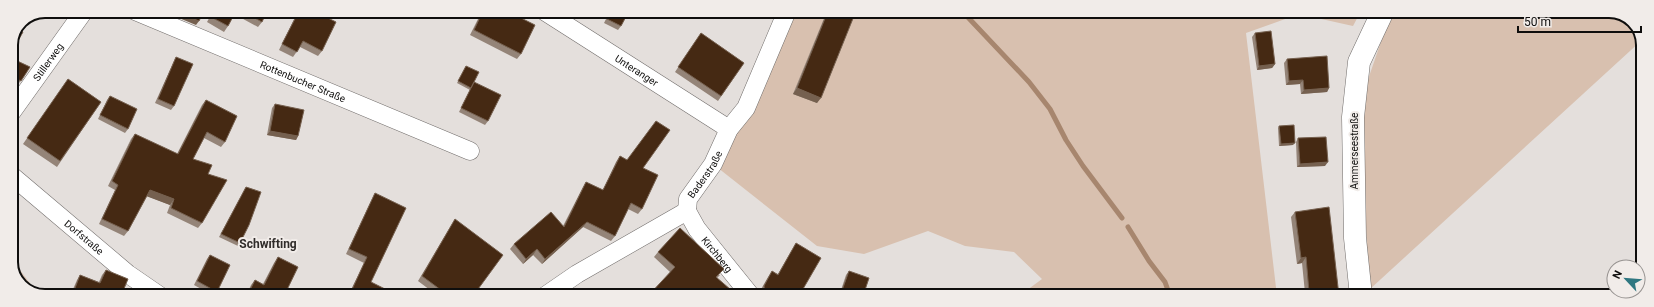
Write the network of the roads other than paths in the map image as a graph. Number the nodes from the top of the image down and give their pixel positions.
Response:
1 (79, 18) edge
2 (153, 18) edge
3 (555, 18) edge
4 (784, 18) edge
5 (1380, 18) edge
6 (18, 104) edge
7 (729, 129) junction
8 (470, 151) dead end
9 (18, 181) edge
10 (687, 211) junction
11 (150, 289) edge
12 (555, 289) edge
13 (745, 289) edge
14 (1360, 289) edge

1 - 6 street, Stillerweg
2 - 8 street, Rottenbucher Straße
3 - 7 street, Unteranger
4 - 7 street, Baderstraße
5 - 14 street, Ammerseestraße
7 - 10 street, Baderstraße
9 - 11 street, Dorfstraße
10 - 12 street, Baderstraße
10 - 13 street, Kirchberg

